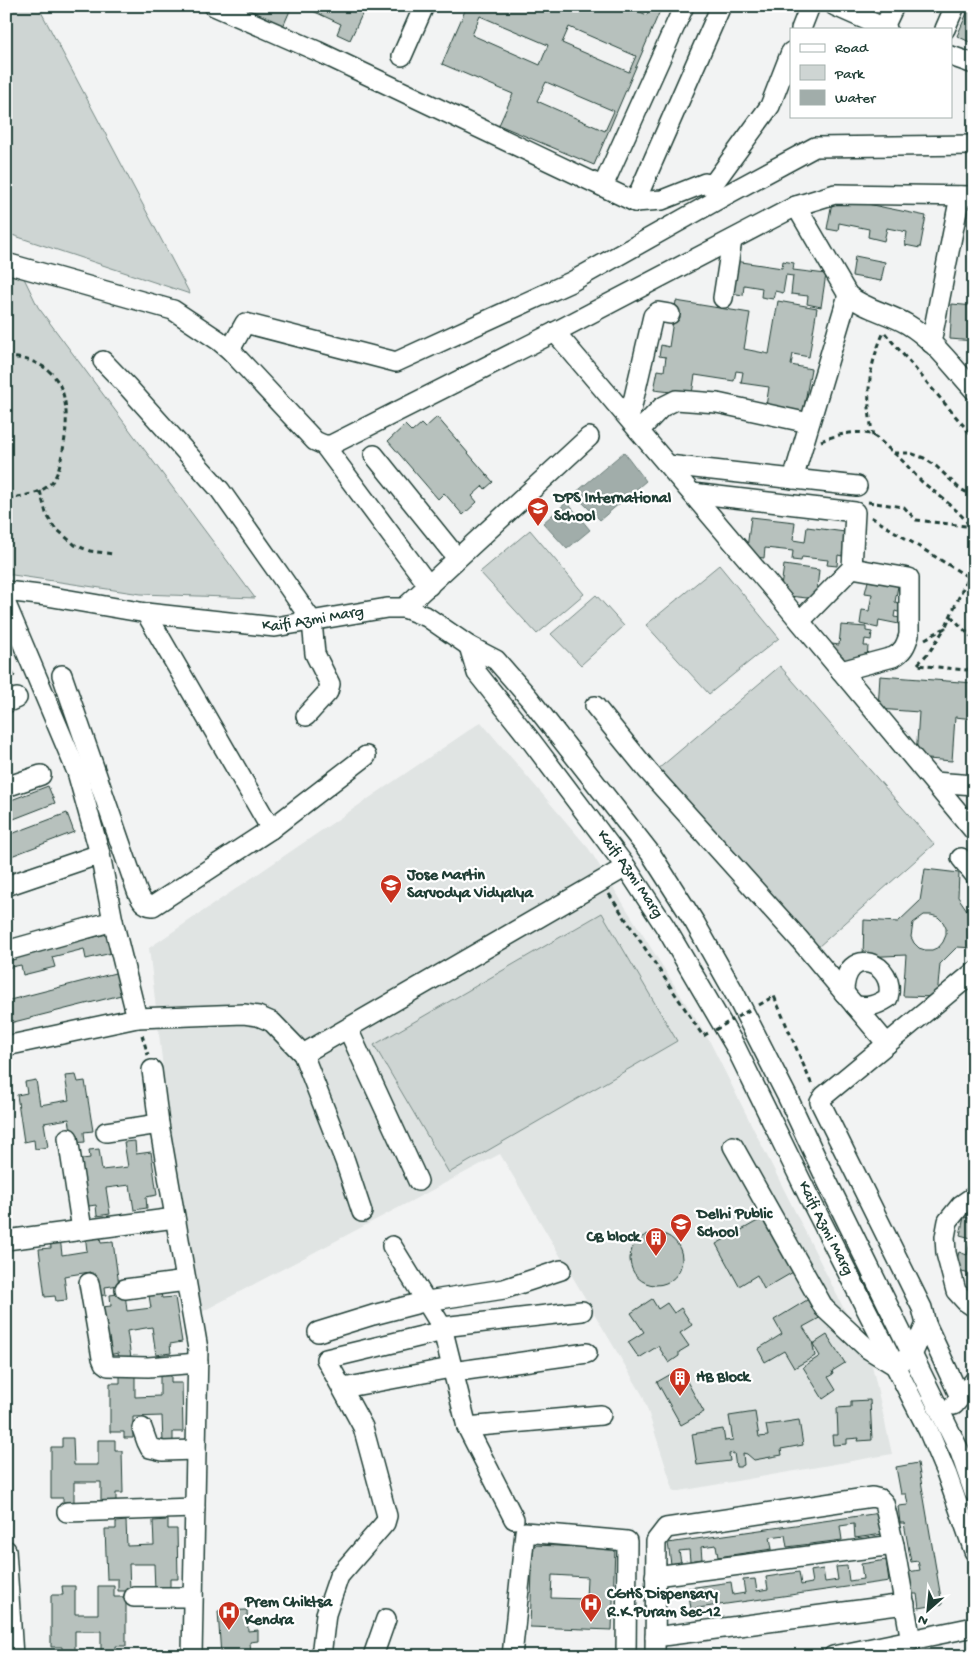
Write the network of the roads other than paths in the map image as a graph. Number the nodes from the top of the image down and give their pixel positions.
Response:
1 (214, 6) edge
2 (424, 6) edge
3 (684, 6) edge
4 (721, 6) edge
5 (810, 6) edge
6 (835, 6) edge
7 (894, 6) edge
8 (955, 6) edge
9 (801, 28) edge
10 (886, 28) edge
11 (945, 28) edge
12 (790, 55) edge
13 (402, 56) dead end
14 (952, 56) edge
15 (974, 64) edge
16 (974, 145) edge
17 (603, 186) junction
18 (967, 196) edge
19 (635, 202) junction
20 (796, 206) junction
21 (732, 240) junction
22 (6, 263) edge
23 (848, 295) junction
24 (723, 298) dead end
25 (670, 314) dead end
26 (555, 332) junction
27 (931, 342) junction
28 (230, 350) junction
29 (103, 361) dead end
30 (974, 390) edge
31 (809, 423) junction
32 (634, 425) junction
33 (589, 437) dead end
34 (324, 446) junction
35 (374, 455) dead end
36 (668, 465) junction
37 (793, 479) junction
38 (815, 482) junction
39 (692, 493) junction
40 (862, 494) road end
41 (815, 507) junction
42 (457, 558) junction
43 (852, 568) junction
44 (429, 586) junction
45 (6, 591) edge
46 (6, 604) edge
47 (404, 608) junction
48 (146, 614) junction
49 (312, 621) junction
50 (800, 621) junction
51 (469, 646) junction
52 (841, 670) junction
53 (62, 675) dead end
54 (595, 706) dead end
55 (306, 716) dead end
56 (366, 756) dead end
57 (41, 775) dead end
58 (934, 782) junction
59 (974, 785) edge
60 (6, 787) edge
61 (271, 830) junction
62 (974, 831) edge
63 (100, 854) junction
64 (961, 858) dead end
65 (626, 866) junction
66 (974, 874) edge
67 (6, 886) edge
68 (113, 921) junction
69 (6, 951) edge
70 (974, 972) edge
71 (136, 1018) junction
72 (348, 1029) junction
73 (887, 1044) junction
74 (6, 1046) edge
75 (303, 1054) junction
76 (152, 1070) road end
77 (159, 1124) junction
78 (106, 1132) dead end
79 (68, 1138) dead end
80 (733, 1146) dead end
81 (418, 1180) dead end
82 (974, 1196) edge
83 (362, 1212) dead end
84 (175, 1218) junction
85 (82, 1230) junction
86 (6, 1240) edge
87 (392, 1246) dead end
88 (561, 1270) dead end
89 (186, 1281) junction
90 (89, 1283) dead end
91 (125, 1289) dead end
92 (427, 1302) junction
93 (974, 1307) edge
94 (582, 1311) dead end
95 (926, 1324) junction
96 (442, 1329) junction
97 (318, 1332) dead end
98 (587, 1352) dead end
99 (912, 1355) junction
100 (198, 1363) junction
101 (894, 1365) junction
102 (452, 1370) junction
103 (974, 1381) edge
104 (343, 1388) junction
105 (960, 1397) junction
106 (601, 1415) dead end
107 (942, 1416) junction
108 (467, 1427) junction
109 (142, 1428) dead end
110 (928, 1430) junction
111 (196, 1450) junction
112 (974, 1492) edge
113 (195, 1508) junction
114 (67, 1512) dead end
115 (514, 1519) dead end
116 (894, 1545) junction
117 (6, 1550) edge
118 (974, 1551) edge
119 (655, 1576) junction
120 (134, 1597) dead end
121 (193, 1597) junction
122 (905, 1604) junction
123 (386, 1619) dead end
124 (974, 1627) edge
125 (911, 1641) junction
126 (655, 1646) edge
127 (13, 1656) edge
128 (192, 1656) edge
129 (321, 1656) edge
130 (373, 1656) edge
131 (512, 1656) edge
132 (626, 1656) edge
133 (832, 1656) edge

1 - 17 street
2 - 13 street
3 - 17 street
4 - 19 street
5 - 9 street
6 - 10 street
7 - 10 street
8 - 11 street
12 - 19 street
14 - 15 street
16 - 28 street
17 - 19 street
18 - 20 street
18 - 27 street
20 - 21 street
20 - 23 street
21 - 24 street
21 - 26 street
22 - 28 street
23 - 27 street
23 - 31 street
25 - 32 street
26 - 32 street
26 - 34 street
27 - 30 street
28 - 34 street
29 - 49 street
31 - 32 street
31 - 37 street
32 - 36 street
33 - 42 street
34 - 44 street
35 - 42 street
36 - 37 street
36 - 39 street
37 - 38 street
38 - 40 street
38 - 41 street
39 - 41 street
39 - 50 street
41 - 43 street
42 - 44 street
43 - 50 street
43 - 52 street
44 - 47 street
45 - 48 street, Kaifi Azmi Marg
46 - 63 street
47 - 49 street, Kaifi Azmi Marg
47 - 51 street, Kaifi Azmi Marg
48 - 49 street, Kaifi Azmi Marg
48 - 61 street
49 - 55 street
50 - 52 street
51 - 65 street, Kaifi Azmi Marg
51 - 99 street
52 - 58 street
53 - 61 street
54 - 73 street
56 - 61 street
57 - 60 street
58 - 59 street
58 - 62 street
63 - 67 street
63 - 68 street
64 - 66 street
65 - 72 street
65 - 101 street, Kaifi Azmi Marg
68 - 69 street
68 - 71 street
70 - 73 street
71 - 74 street
71 - 75 street
72 - 75 street
72 - 81 street
73 - 95 street
75 - 83 street
76 - 77 street
77 - 78 street
77 - 84 street
79 - 85 street
80 - 101 street
82 - 93 street
84 - 85 street
84 - 89 street
85 - 86 street
87 - 92 street
88 - 92 street
89 - 91 street
89 - 100 street
90 - 100 street
92 - 96 street
92 - 97 street
94 - 96 street
95 - 99 street
95 - 105 street
96 - 102 street
96 - 104 street
98 - 102 street
99 - 101 street
99 - 107 street
100 - 111 street
101 - 110 street, Kaifi Azmi Marg
102 - 104 street
102 - 108 street
103 - 105 street
104 - 129 street
105 - 107 street
106 - 108 street
107 - 110 street
107 - 112 street
108 - 115 street
109 - 111 street
110 - 118 street, Kaifi Azmi Marg
111 - 113 street
113 - 114 street
113 - 121 street
116 - 119 street
116 - 119 street
116 - 122 street
117 - 127 street
119 - 126 street
120 - 121 street
121 - 128 street
122 - 125 street
122 - 126 street
123 - 130 street
124 - 125 street
125 - 133 street
131 - 132 street

